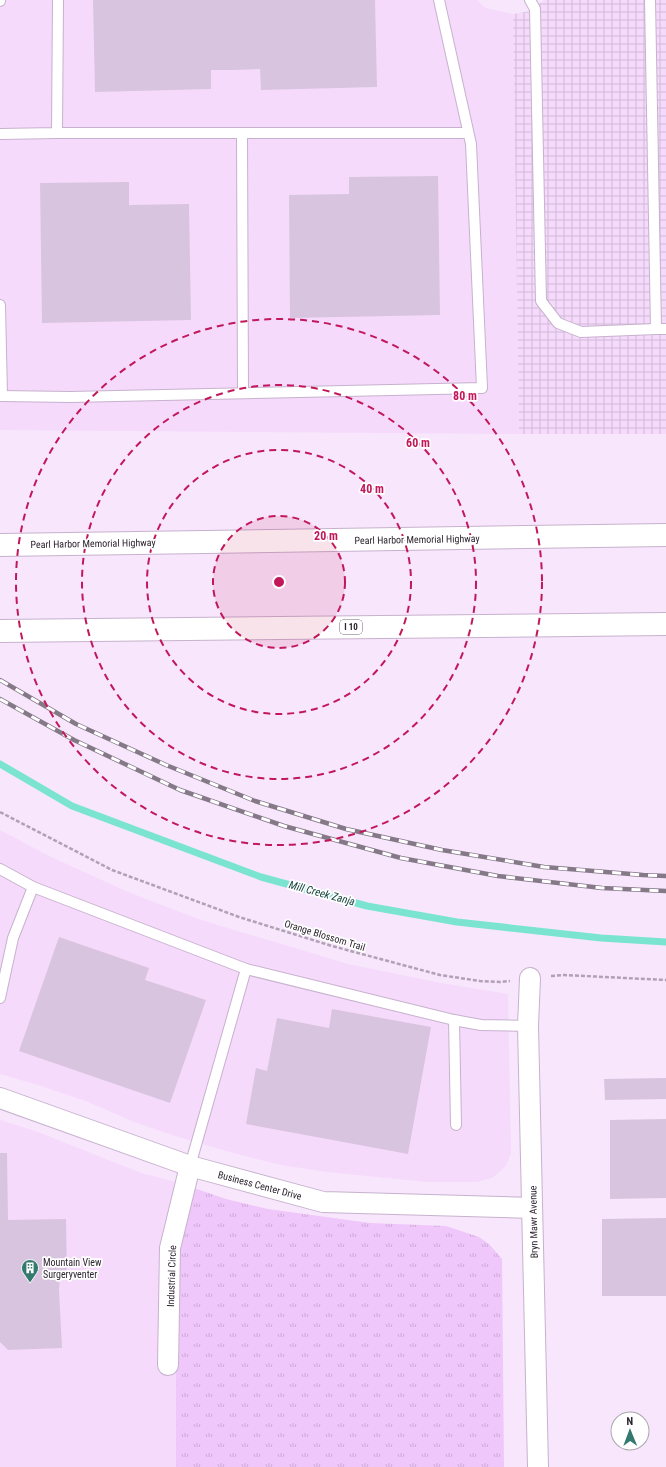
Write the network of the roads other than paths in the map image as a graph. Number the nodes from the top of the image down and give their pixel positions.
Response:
1 (58, 0) edge
2 (439, 0) edge
3 (530, 0) edge
4 (650, 0) edge
5 (57, 133) junction
6 (242, 133) junction
7 (468, 133) junction
8 (0, 134) edge
9 (0, 306) edge
10 (661, 329) edge
11 (243, 394) junction
12 (1, 396) edge
13 (666, 535) edge
14 (0, 545) edge
15 (666, 624) edge
16 (0, 630) edge
17 (0, 869) edge
18 (33, 887) junction
19 (246, 969) junction
20 (530, 978) road end
21 (0, 998) edge
22 (454, 1020) junction
23 (528, 1026) junction
24 (0, 1098) edge
25 (456, 1126) dead end
26 (190, 1166) junction
27 (532, 1208) junction
28 (168, 1365) dead end
29 (538, 1467) edge

1 - 5 lane
2 - 7 lane
3 - 10 lane
4 - 10 lane
5 - 6 lane
5 - 8 lane
6 - 7 lane
6 - 11 lane
7 - 11 lane
9 - 12 lane
11 - 12 lane
13 - 14 highway, Pearl Harbor Memorial Highway
15 - 16 highway, I 10
17 - 18 lane
18 - 19 lane
18 - 21 lane
19 - 22 lane
19 - 26 lane
20 - 23 street, Bryn Mawr Avenue
22 - 23 lane
22 - 25 lane
23 - 27 street, Bryn Mawr Avenue
24 - 26 street, Business Center Drive
26 - 27 street, Business Center Drive
26 - 28 street, Industrial Circle
27 - 29 street, Bryn Mawr Avenue

